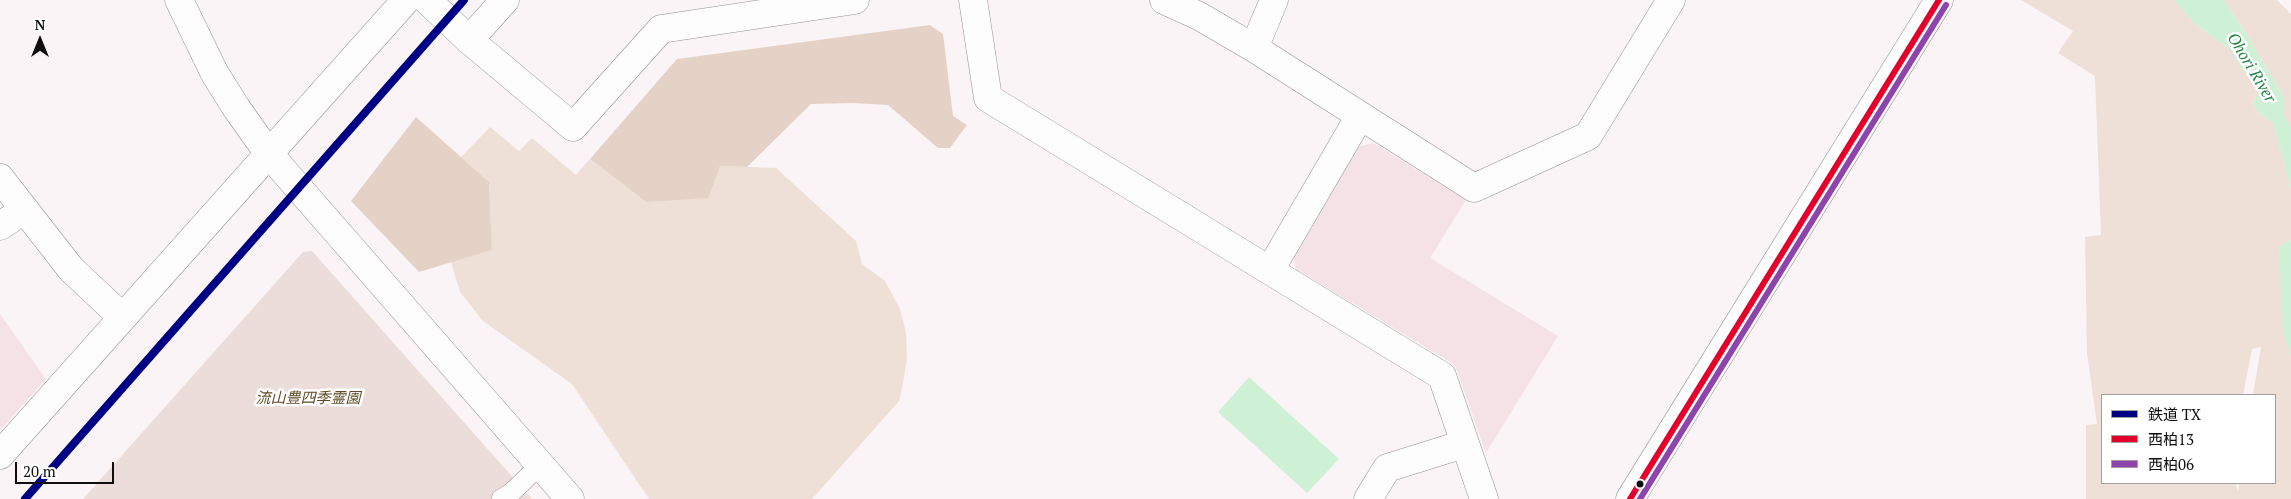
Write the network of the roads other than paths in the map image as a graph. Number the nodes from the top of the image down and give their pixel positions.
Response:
1 (179, 0) edge
2 (406, 0) edge
3 (427, 0) edge
4 (504, 0) edge
5 (855, 0) edge
6 (973, 0) edge
7 (1164, 0) edge
8 (1274, 0) edge
9 (1671, 0) edge
10 (1939, 0) edge
11 (775, 5) edge
12 (468, 40) junction
13 (1254, 48) junction
14 (1360, 116) junction
15 (269, 154) junction
16 (0, 178) edge
17 (24, 210) junction
18 (0, 226) edge
19 (1270, 270) junction
20 (122, 317) junction
21 (1464, 444) junction
22 (0, 455) edge
23 (539, 466) junction
24 (501, 499) edge
25 (570, 499) edge
26 (1368, 499) edge
27 (1484, 499) edge
28 (1630, 499) edge

1 - 15 street
2 - 15 street
3 - 12 street
4 - 12 street
5 - 11 street
6 - 19 street
7 - 13 street
8 - 13 street
9 - 14 street
10 - 28 street
11 - 12 street
13 - 14 street
14 - 19 street
15 - 20 street
15 - 23 street
16 - 17 street
17 - 18 street
17 - 20 street
19 - 21 street
20 - 22 street
21 - 26 street
21 - 27 street
23 - 24 lane
23 - 25 street

